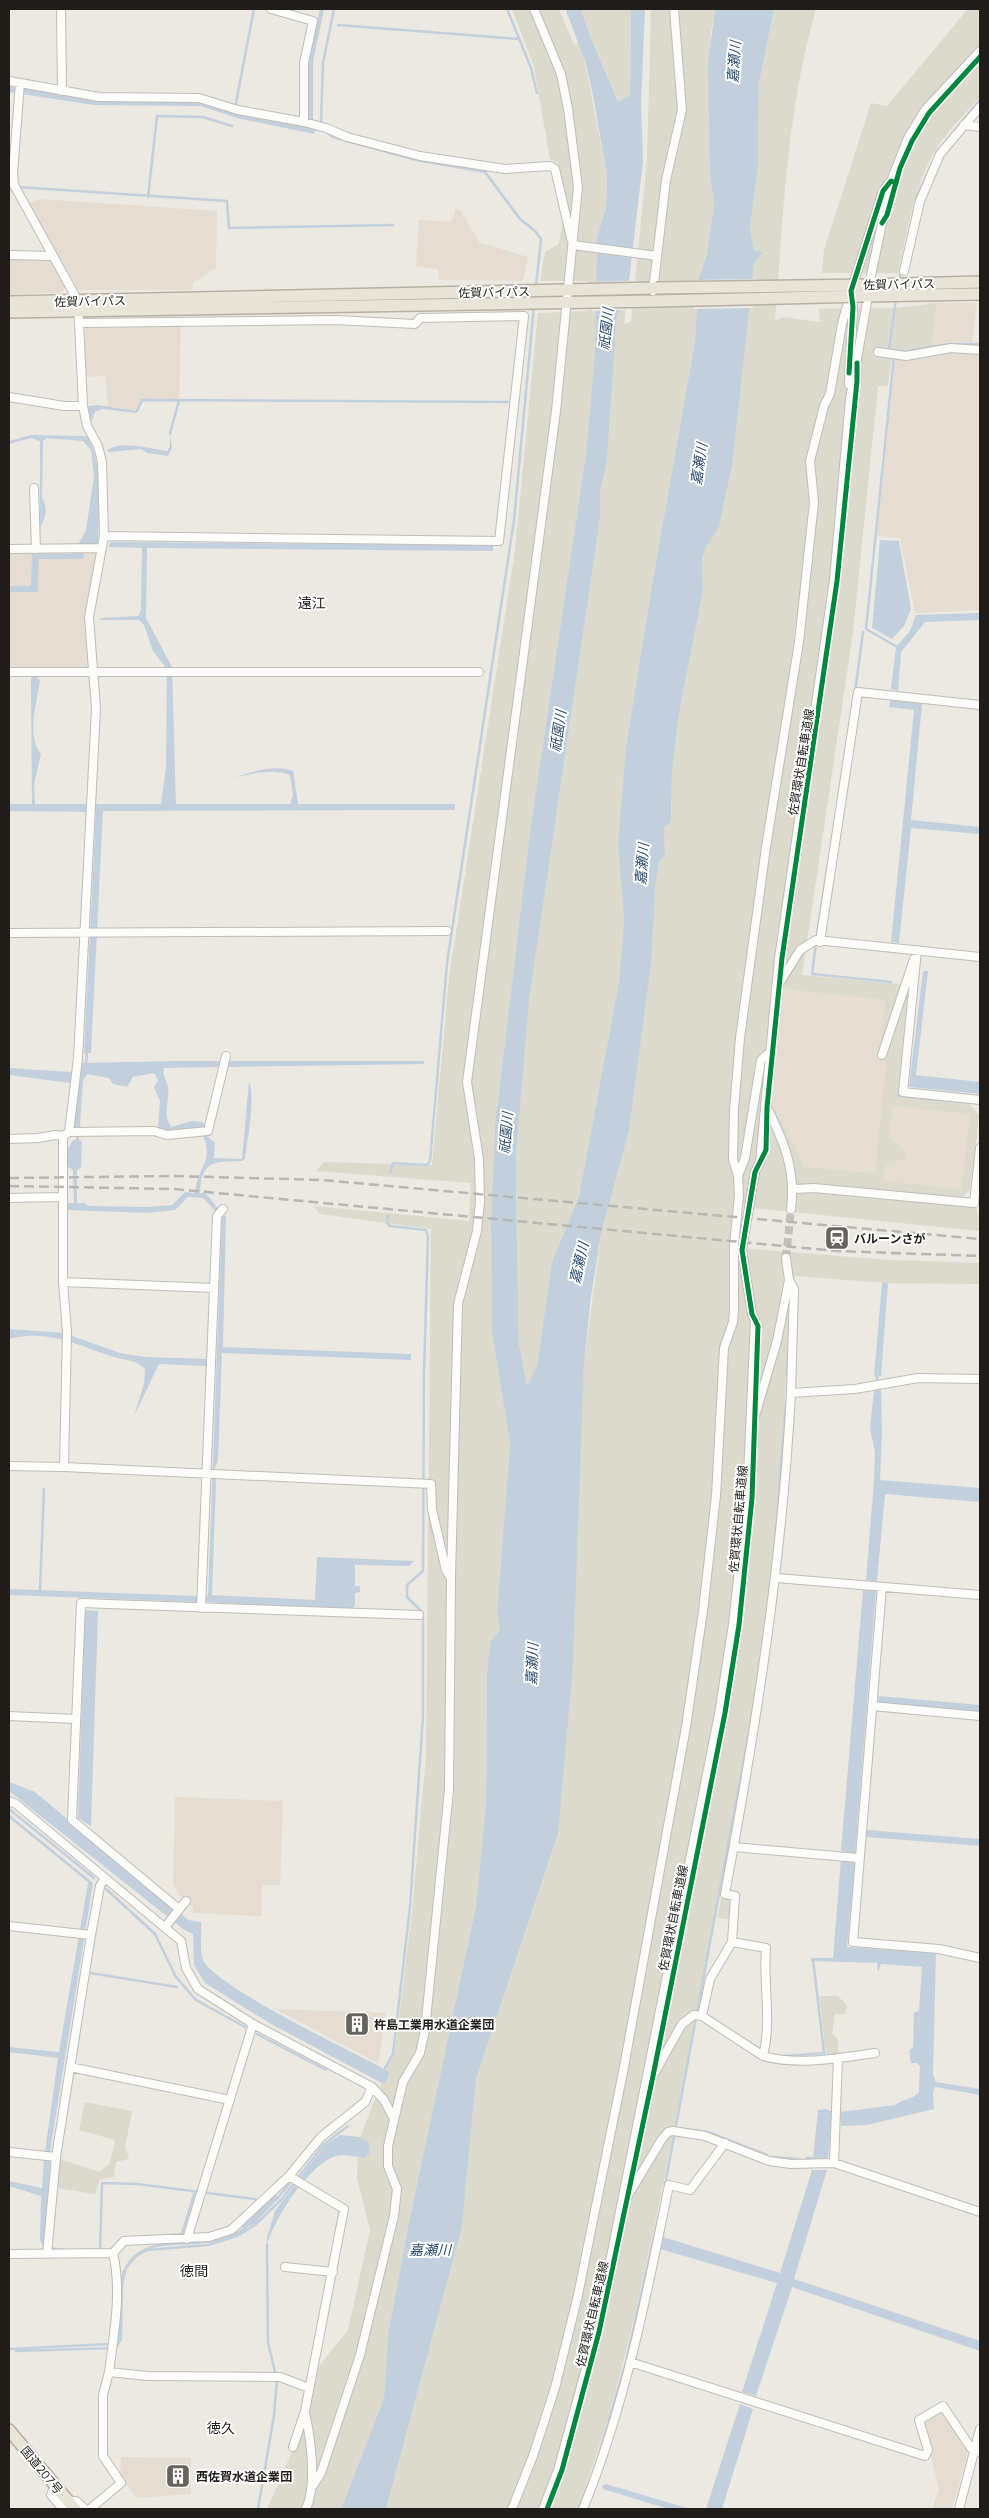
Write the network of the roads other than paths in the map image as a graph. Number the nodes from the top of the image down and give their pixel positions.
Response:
1 (61, 9) edge
2 (271, 9) edge
3 (534, 9) edge
4 (674, 9) edge
5 (980, 51) edge
6 (9, 81) edge
7 (20, 82) junction
8 (62, 91) junction
9 (980, 107) edge
10 (304, 122) junction
11 (964, 126) junction
12 (980, 127) edge
13 (891, 181) junction
14 (13, 193) edge
15 (573, 245) junction
16 (9, 256) edge
17 (52, 256) junction
18 (657, 256) junction
19 (904, 271) dead end
20 (980, 282) edge
21 (653, 288) junction
22 (567, 290) junction
23 (851, 291) junction
24 (869, 291) junction
25 (980, 294) edge
26 (388, 300) junction
27 (652, 301) junction
28 (9, 302) edge
29 (566, 303) junction
30 (9, 312) edge
31 (79, 312) junction
32 (980, 350) edge
33 (878, 352) dead end
34 (9, 397) edge
35 (850, 399) junction
36 (83, 406) junction
37 (34, 488) dead end
38 (104, 536) junction
39 (101, 548) junction
40 (9, 549) edge
41 (36, 549) junction
42 (9, 672) edge
43 (95, 672) junction
44 (480, 672) dead end
45 (980, 705) edge
46 (447, 931) dead end
47 (86, 932) junction
48 (9, 933) edge
49 (820, 942) junction
50 (917, 950) junction
51 (980, 957) edge
52 (775, 990) junction
53 (769, 1053) junction
54 (882, 1055) dead end
55 (225, 1061) dead end
56 (980, 1100) edge
57 (764, 1101) junction
58 (72, 1133) junction
59 (9, 1139) edge
60 (980, 1148) edge
61 (738, 1176) junction
62 (793, 1189) junction
63 (61, 1197) junction
64 (9, 1198) edge
65 (223, 1209) dead end
66 (791, 1209) tunnel mouth
67 (786, 1258) tunnel mouth
68 (789, 1280) junction
69 (63, 1282) junction
70 (214, 1288) junction
71 (980, 1379) edge
72 (791, 1393) junction
73 (751, 1430) junction
74 (9, 1466) edge
75 (64, 1467) junction
76 (210, 1474) junction
77 (451, 1577) junction
78 (777, 1578) junction
79 (874, 1586) junction
80 (980, 1595) edge
81 (201, 1608) junction
82 (419, 1615) dead end
83 (872, 1702) junction
84 (9, 1716) edge
85 (980, 1716) edge
86 (76, 1719) junction
87 (9, 1801) edge
88 (734, 1847) junction
89 (852, 1857) junction
90 (104, 1878) junction
91 (186, 1901) dead end
92 (179, 1910) junction
93 (166, 1925) junction
94 (9, 1926) edge
95 (90, 1935) junction
96 (732, 1942) junction
97 (980, 1958) edge
98 (698, 2016) junction
99 (253, 2024) junction
100 (875, 2053) dead end
101 (763, 2056) junction
102 (838, 2058) junction
103 (70, 2067) junction
104 (647, 2086) junction
105 (372, 2087) junction
106 (230, 2100) junction
107 (394, 2119) junction
108 (725, 2143) junction
109 (9, 2152) edge
110 (50, 2156) junction
111 (834, 2163) junction
112 (292, 2178) junction
113 (623, 2204) junction
114 (980, 2212) edge
115 (182, 2239) junction
116 (48, 2250) junction
117 (113, 2253) junction
118 (9, 2254) edge
119 (285, 2267) dead end
120 (333, 2272) junction
121 (630, 2362) junction
122 (109, 2372) junction
123 (309, 2388) junction
124 (305, 2412) junction
125 (9, 2430) edge
126 (980, 2430) edge
127 (293, 2447) dead end
128 (978, 2451) edge
129 (312, 2487) junction
130 (69, 2506) edge
131 (85, 2509) edge
132 (90, 2509) edge
133 (306, 2509) edge
134 (512, 2509) edge
135 (543, 2509) edge
136 (582, 2509) edge
137 (959, 2509) edge

1 - 8 street
2 - 10 street
3 - 15 street
4 - 18 street
5 - 13 street
6 - 7 street
7 - 8 street
7 - 14 street
8 - 10 street
9 - 11 street
10 - 15 street
11 - 12 street
11 - 19 street
13 - 23 street
13 - 24 street
14 - 17 street
15 - 18 street
15 - 22 street
16 - 17 street
17 - 31 street
18 - 21 street
20 - 24 highway, 佐賀バイパス
21 - 22 highway, 佐賀バイパス
21 - 24 highway, 佐賀バイパス, bridge
21 - 27 street
22 - 26 highway, 佐賀バイパス
22 - 29 street
23 - 35 street
23 - 61 street
24 - 25 highway, 佐賀バイパス
24 - 27 highway, 佐賀バイパス, bridge
24 - 35 street
26 - 29 highway, 佐賀バイパス
26 - 31 highway, 佐賀バイパス
27 - 29 highway, 佐賀バイパス
28 - 31 highway, 佐賀バイパス
29 - 77 street
30 - 31 highway, 佐賀バイパス
31 - 36 street
31 - 38 street
32 - 33 street
34 - 36 street
35 - 52 street
36 - 38 street
37 - 41 street
38 - 39 street
39 - 41 street
39 - 43 street
40 - 41 street
42 - 43 street
43 - 44 street
43 - 47 street
45 - 49 street
46 - 47 street
47 - 48 street
47 - 58 street
49 - 50 street
49 - 52 street
50 - 51 street
50 - 54 street
50 - 56 street
52 - 53 street
53 - 57 street
53 - 61 street
55 - 58 street
57 - 62 street
57 - 73 street
58 - 59 street
58 - 63 street
60 - 62 street
61 - 134 street
62 - 66 street
63 - 64 street
63 - 69 street
65 - 70 street
67 - 68 street
68 - 72 street
68 - 73 street
69 - 70 street
69 - 75 street
70 - 76 street
71 - 72 street
72 - 78 street
73 - 104 street
74 - 75 street
75 - 76 street
76 - 77 street
76 - 81 street
77 - 107 street
78 - 79 street
78 - 88 street
79 - 80 street
79 - 83 street
81 - 82 street
81 - 86 street
83 - 85 street
83 - 89 street
84 - 86 street
86 - 92 street
87 - 90 street
88 - 89 street
88 - 96 street
89 - 97 street
90 - 93 street
90 - 95 street
91 - 92 street
92 - 93 street
93 - 99 street
94 - 95 street
95 - 103 street
96 - 98 street
96 - 101 street
98 - 101 street
98 - 104 street
99 - 105 street
99 - 106 street
100 - 102 street
101 - 102 street
102 - 111 street
103 - 106 street
103 - 110 street
104 - 113 street
105 - 107 street
105 - 112 street
106 - 115 street
107 - 129 street
108 - 111 street
108 - 113 street
108 - 121 street
109 - 110 street
110 - 116 street
111 - 114 street
112 - 115 street
112 - 120 street
113 - 135 street
115 - 117 street
116 - 117 street
116 - 118 street
117 - 122 street
119 - 120 street
120 - 123 street
121 - 128 street
121 - 136 street
122 - 123 street
122 - 132 street
123 - 124 street
124 - 127 street
124 - 129 street
125 - 130 highway, 国道207号
126 - 128 street
128 - 137 street
129 - 133 street
130 - 131 street

